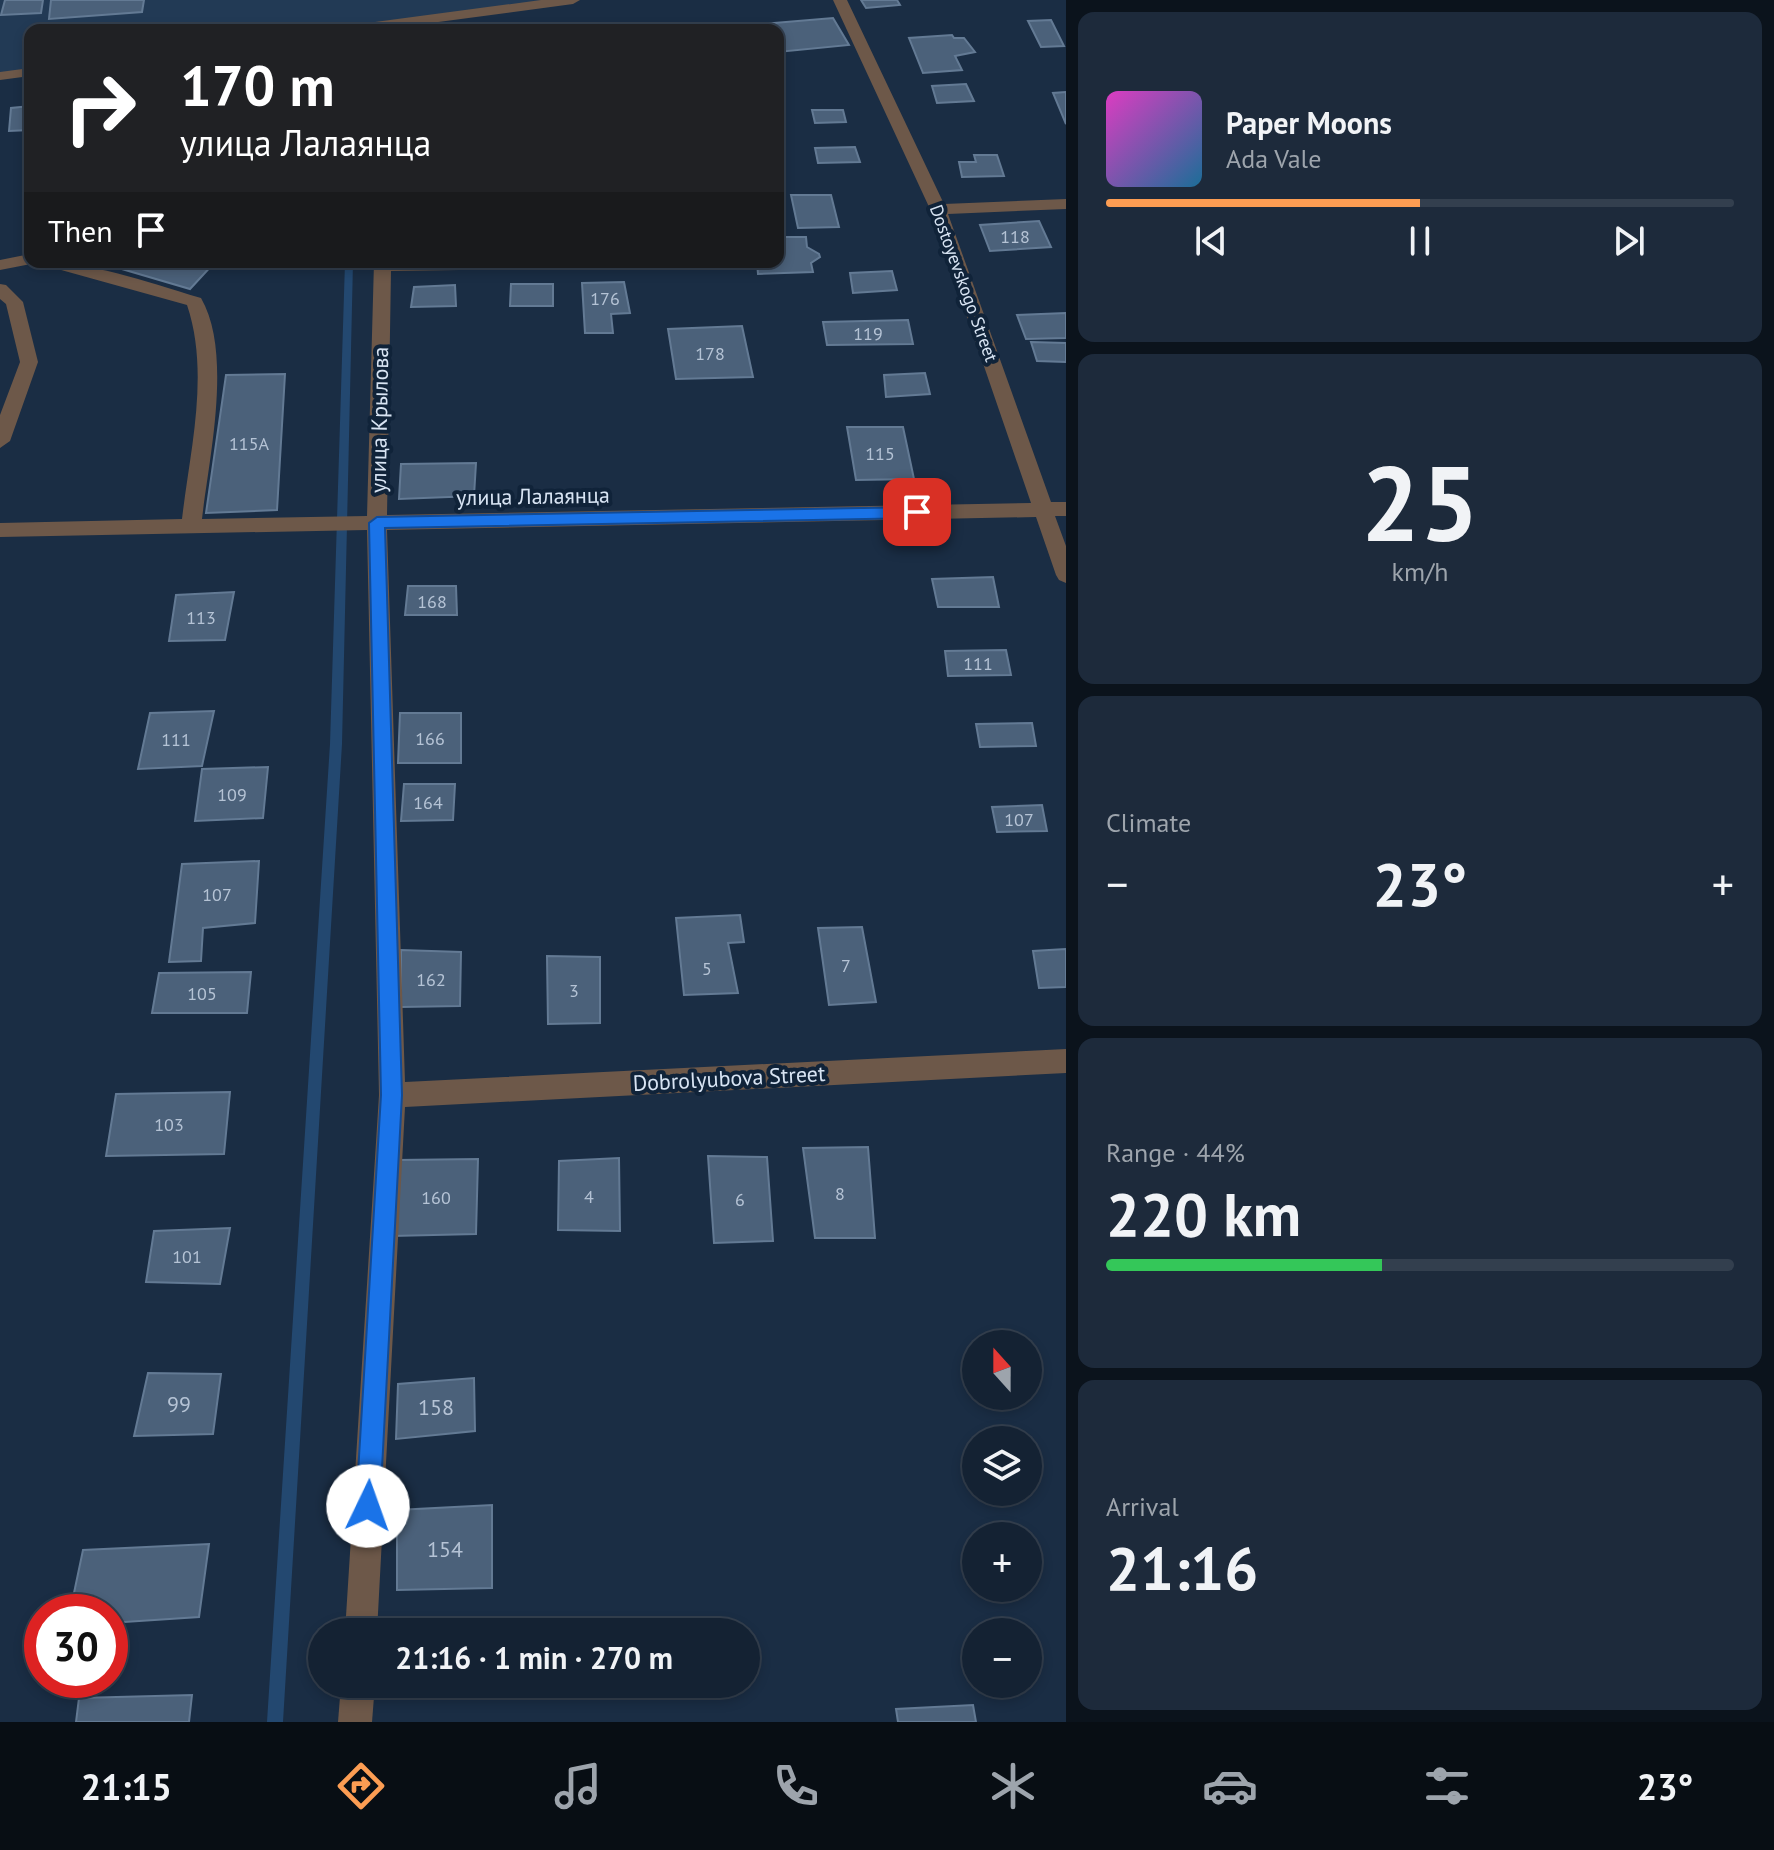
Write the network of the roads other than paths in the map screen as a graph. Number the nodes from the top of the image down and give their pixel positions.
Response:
1 (573, 0) edge
2 (840, 0) edge
3 (409, 24) edge
4 (24, 73) edge
5 (0, 76) edge
6 (1066, 204) edge
7 (938, 209) junction
8 (24, 260) edge
9 (0, 265) edge
10 (75, 268) edge
11 (383, 268) edge
12 (0, 289) edge
13 (0, 441) edge
14 (1066, 509) edge
15 (1045, 510) junction
16 (377, 523) junction
17 (191, 526) junction
18 (0, 530) edge
19 (1066, 575) edge
20 (1066, 1061) edge
21 (392, 1095) junction
22 (362, 1618) edge
23 (357, 1698) edge
24 (355, 1722) edge

1 - 3 street
2 - 7 street, Dostoyevskogo Street
4 - 5 street
6 - 7 street
7 - 15 street, Dostoyevskogo Street
8 - 9 street
10 - 17 street
11 - 16 street, улица Крылова
12 - 13 street
14 - 15 street, улица Лалаянца
15 - 16 street, улица Лалаянца
15 - 19 street, Dostoyevskogo Street
16 - 17 street, улица Лалаянца
16 - 21 street, улица Крылова
17 - 18 street, улица Лалаянца
20 - 21 street, Dobrolyubova Street
21 - 22 street, улица Крылова
23 - 24 street

